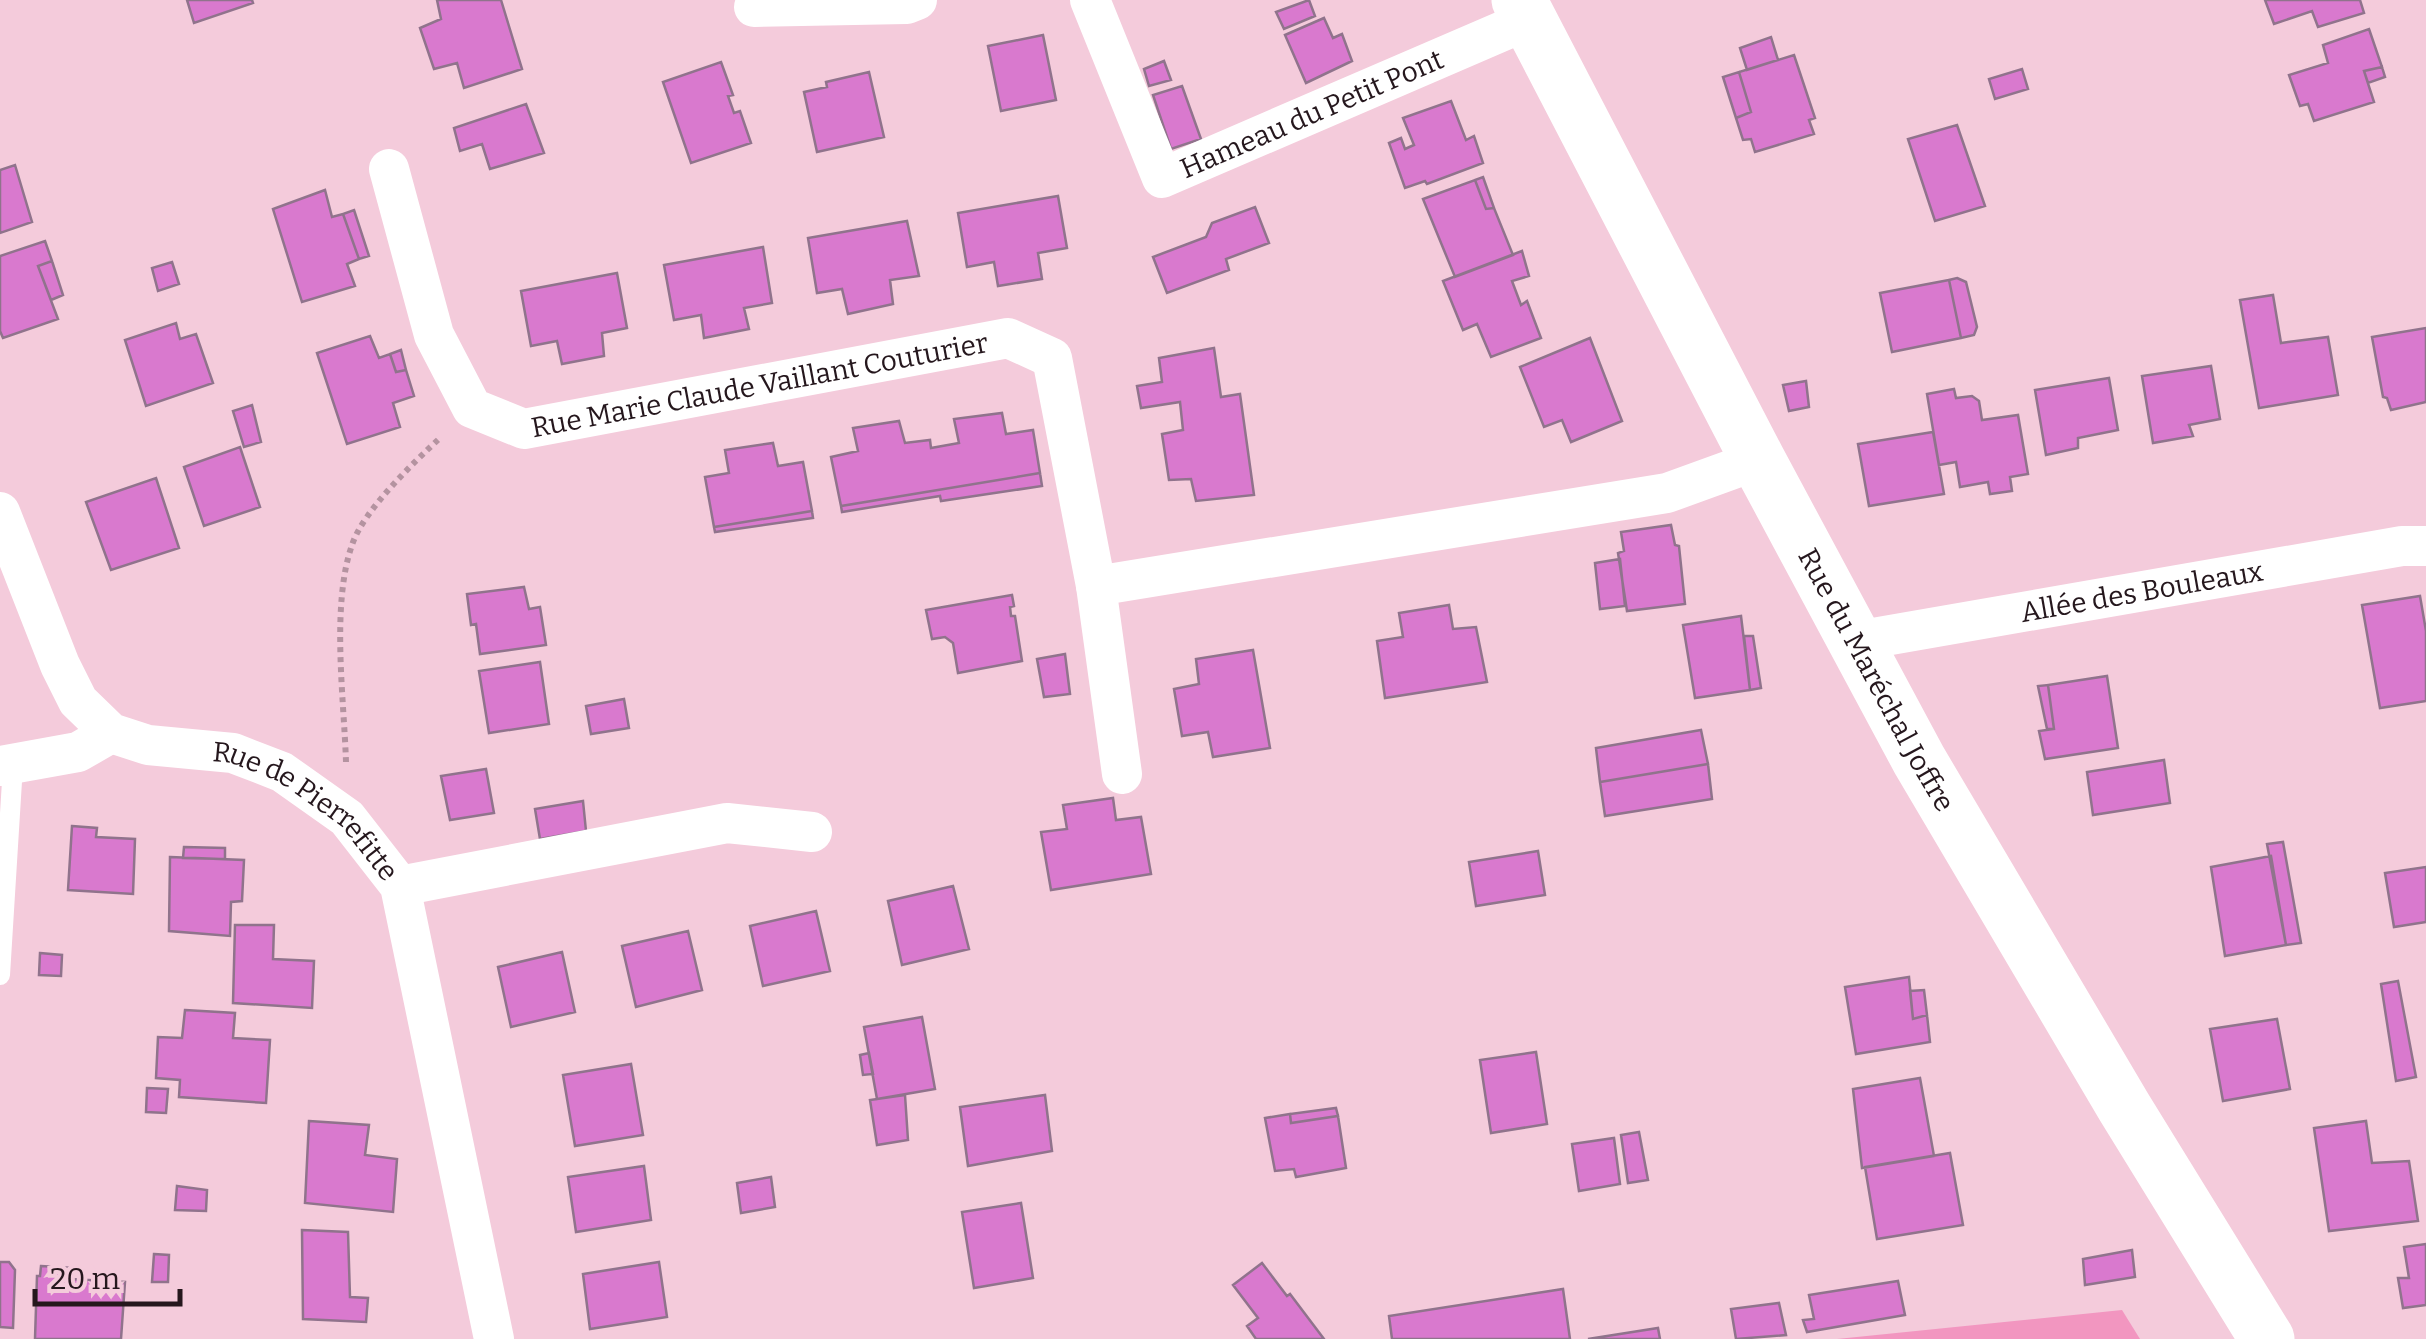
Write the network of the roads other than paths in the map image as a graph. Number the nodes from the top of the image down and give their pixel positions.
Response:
1 (917, 0) edge
2 (1090, 0) edge
3 (754, 6) dead end
4 (1524, 10) edge
5 (389, 169) dead end
6 (1758, 460) junction
7 (0, 512) edge
8 (2426, 546) edge
9 (1096, 586) junction
10 (1856, 641) junction
11 (111, 733) junction
12 (6, 766) edge
13 (1122, 774) dead end
14 (812, 832) dead end
15 (400, 886) junction
16 (0, 975) edge
17 (494, 1339) edge
18 (2267, 1339) edge

1 - 3 street
2 - 4 street, Hameau du Petit Pont
4 - 6 street, Rue du Maréchal Joffre
5 - 9 street, Rue Marie Claude Vaillant Couturier
6 - 9 street
6 - 10 street, Rue du Maréchal Joffre
7 - 11 street
8 - 10 street, Allée des Bouleaux
9 - 13 street
10 - 18 street, Rue du Maréchal Joffre
11 - 12 street
11 - 15 street, Rue de Pierrefitte
12 - 16 lane
14 - 15 street
15 - 17 street, Rue de Pierrefitte

